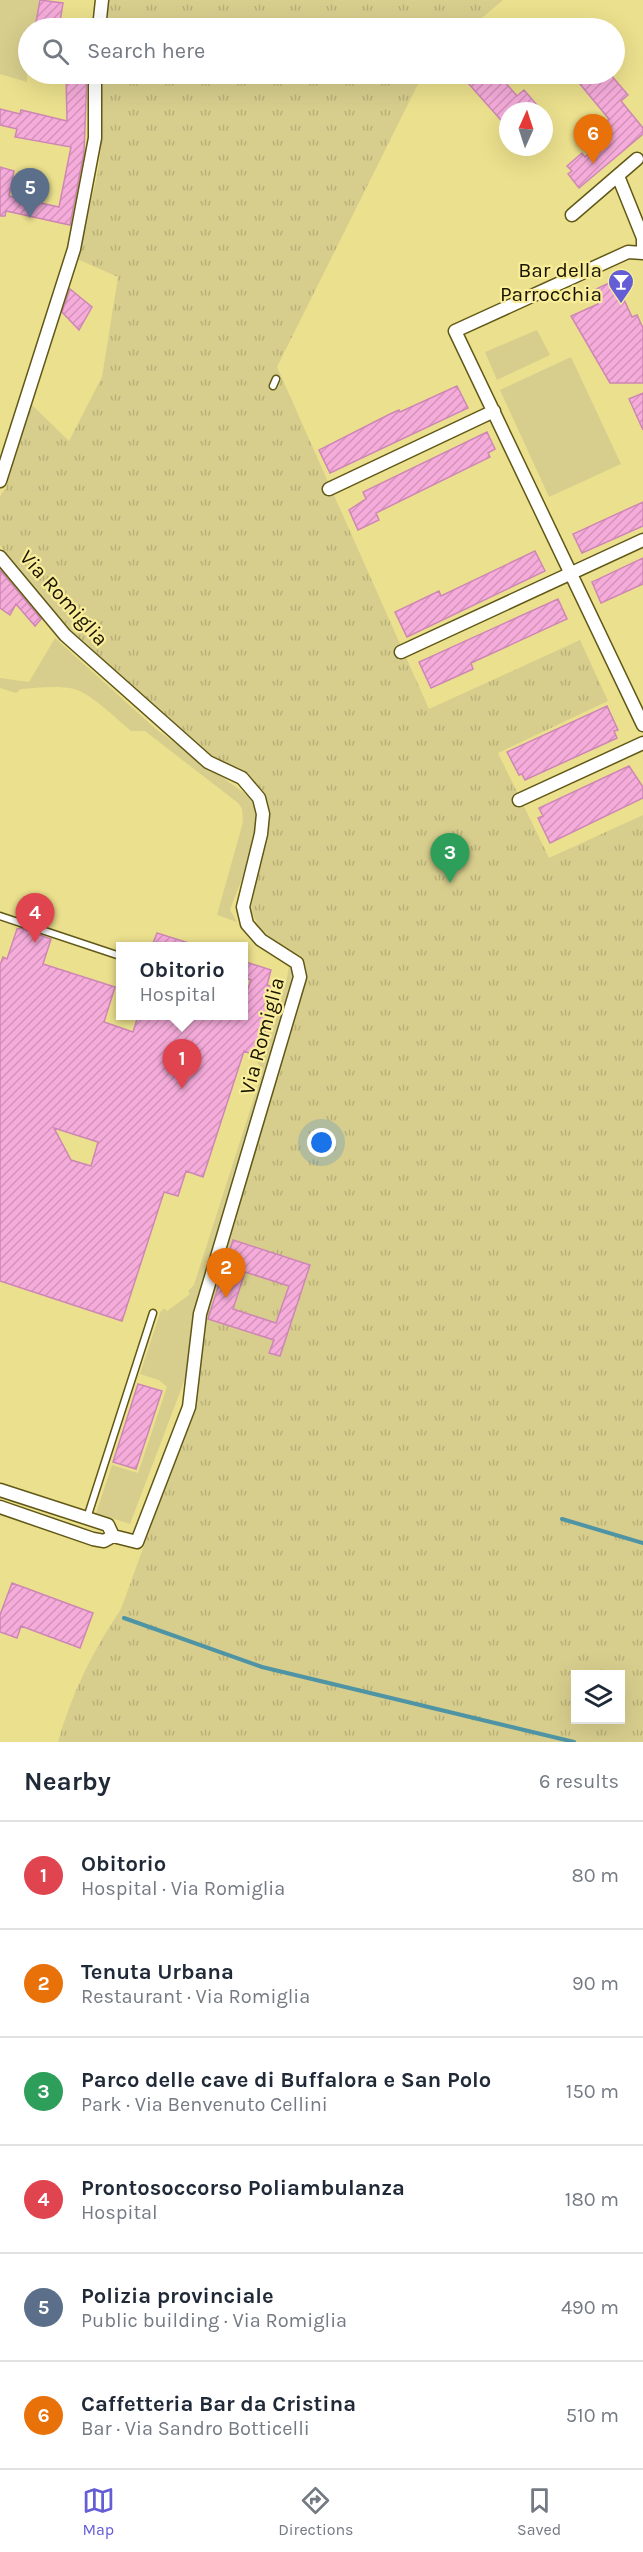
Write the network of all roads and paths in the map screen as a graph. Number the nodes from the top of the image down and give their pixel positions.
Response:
1 (102, 0) edge
2 (100, 18) edge
3 (95, 84) edge
4 (637, 159) dead end
5 (618, 176) junction
6 (572, 215) dead end
7 (643, 253) edge
8 (494, 411) junction
9 (0, 481) edge
10 (329, 489) dead end
11 (643, 540) edge
12 (0, 557) edge
13 (571, 574) junction
14 (401, 652) dead end
15 (643, 725) edge
16 (643, 743) edge
17 (519, 800) dead end
18 (0, 916) edge
19 (116, 955) edge
20 (153, 1313) dead end
21 (0, 1490) edge
22 (0, 1507) edge
23 (87, 1518) junction
24 (42, 1521) junction
25 (113, 1536) junction

1 - 2 street
3 - 9 street
4 - 5 street
5 - 6 street
5 - 7 street
7 - 8 street
8 - 10 street
8 - 13 street
11 - 13 street
12 - 25 street, Via Romiglia
13 - 14 street
13 - 15 street
16 - 17 street
18 - 19 lane
20 - 23 lane
21 - 23 street
22 - 24 street
23 - 24 street
23 - 25 street
24 - 25 street

